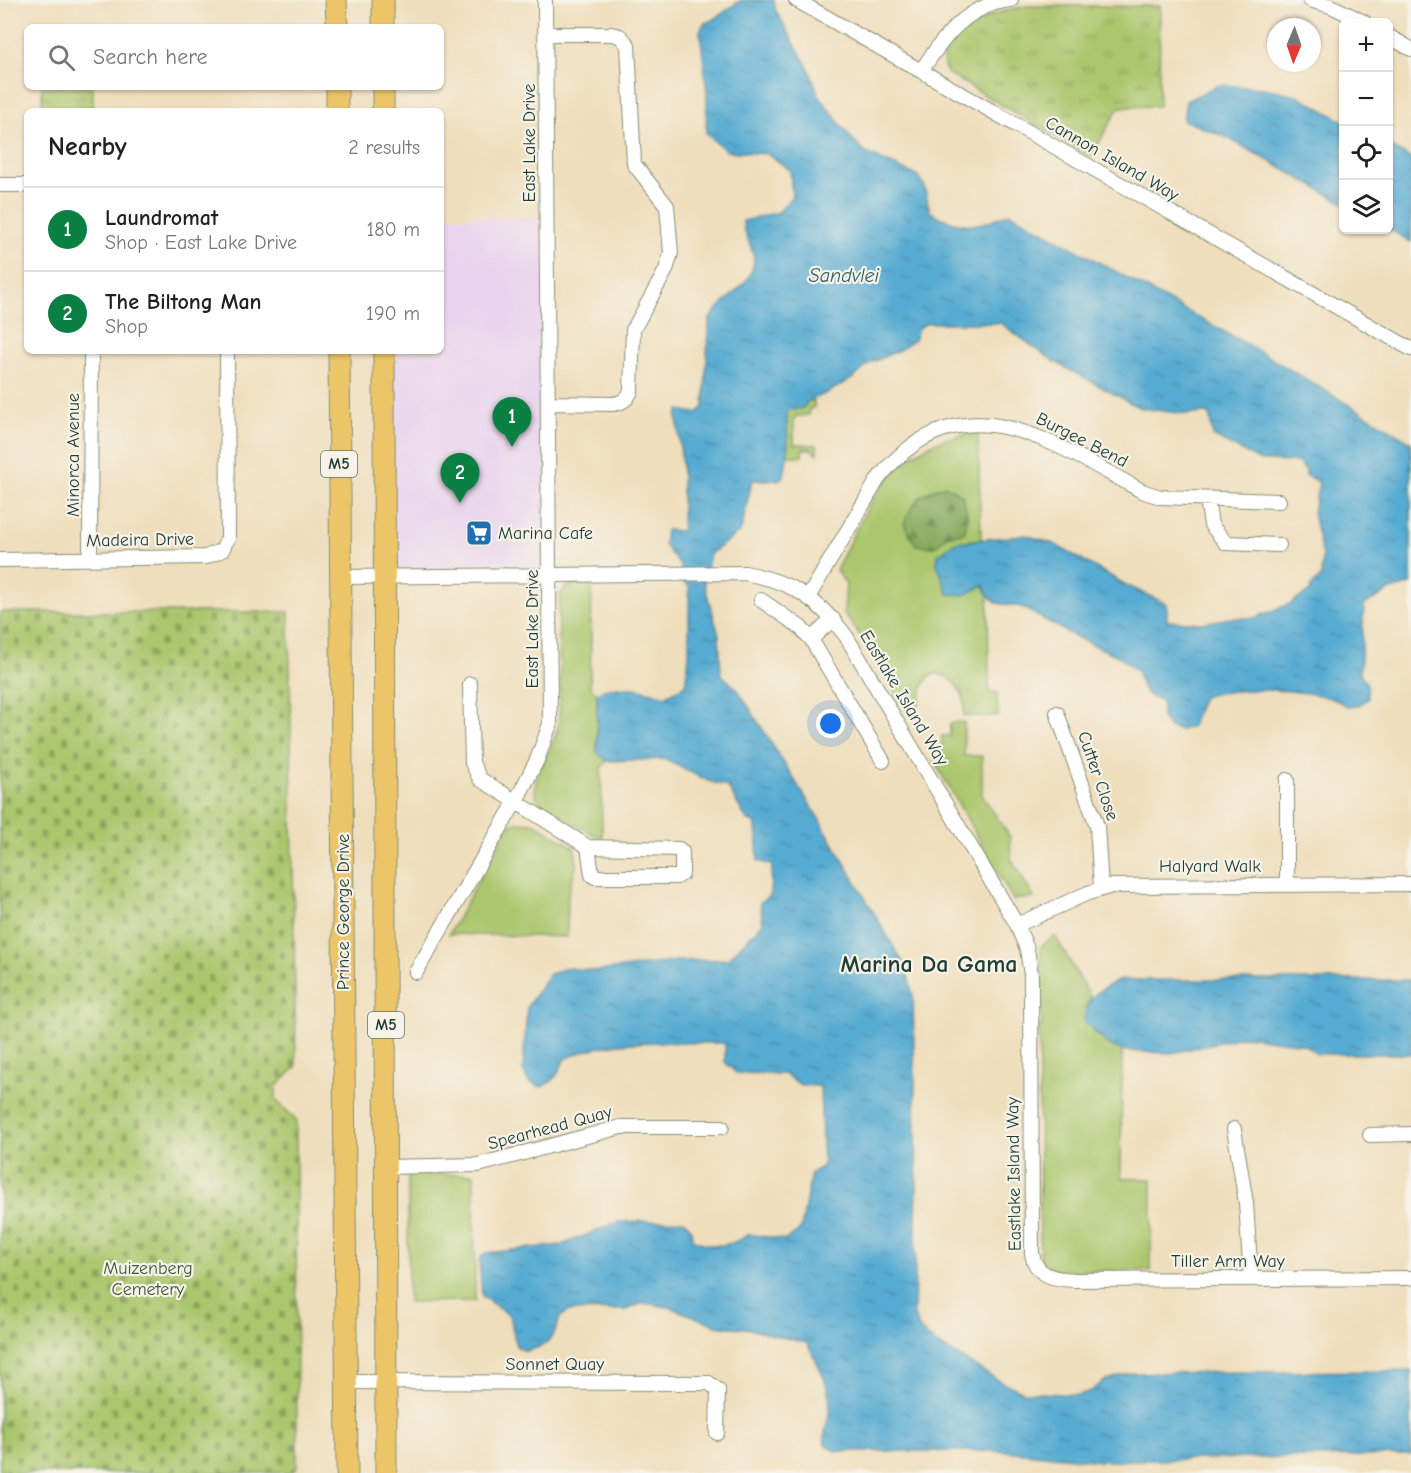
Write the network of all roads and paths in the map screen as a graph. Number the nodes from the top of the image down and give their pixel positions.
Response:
1 (336, 0) edge
2 (383, 0) edge
3 (545, 0) edge
4 (796, 0) edge
5 (1011, 0) edge
6 (1310, 0) edge
7 (1356, 18) edge
8 (336, 24) edge
9 (383, 24) edge
10 (546, 34) junction
11 (1393, 38) edge
12 (1411, 49) edge
13 (921, 71) junction
14 (337, 90) edge
15 (383, 90) edge
16 (337, 108) edge
17 (383, 108) edge
18 (24, 184) edge
19 (0, 185) edge
20 (1411, 349) edge
21 (91, 354) edge
22 (227, 354) edge
23 (339, 354) edge
24 (384, 354) edge
25 (548, 403) junction
26 (1207, 499) junction
27 (1279, 501) dead end
28 (1279, 545) dead end
29 (90, 559) junction
30 (0, 560) edge
31 (549, 574) junction
32 (384, 576) junction
33 (340, 577) junction
34 (809, 597) junction
35 (761, 600) dead end
36 (833, 619) junction
37 (811, 639) junction
38 (470, 684) dead end
39 (1057, 713) dead end
40 (883, 760) dead end
41 (1287, 780) dead end
42 (516, 801) junction
43 (588, 847) junction
44 (1287, 884) junction
45 (1411, 884) edge
46 (1101, 887) junction
47 (1017, 925) junction
48 (417, 972) dead end
49 (722, 1126) dead end
50 (1234, 1129) dead end
51 (1411, 1134) edge
52 (1370, 1135) dead end
53 (387, 1167) junction
54 (1046, 1275) joint
55 (1411, 1278) edge
56 (1251, 1279) junction
57 (387, 1381) junction
58 (345, 1382) junction
59 (717, 1434) dead end
60 (347, 1473) edge
61 (386, 1473) edge

1 - 8 main road
2 - 9 main road
3 - 10 street, East Lake Drive
4 - 13 street, Cannon Island Way
5 - 13 street
6 - 7 street
10 - 25 street, East Lake Drive
10 - 25 street
11 - 12 street
13 - 20 street, Cannon Island Way
14 - 16 main road
15 - 17 main road
18 - 19 street
21 - 29 street, Minorca Avenue
22 - 29 street, Madeira Drive
23 - 33 main road, Prince George Drive / M5
24 - 32 main road, M5
25 - 31 street, East Lake Drive
26 - 27 street, Burgee Bend
26 - 28 street
26 - 34 street, Burgee Bend
29 - 30 street, Madeira Drive
31 - 32 street, Eastlake Island Way
31 - 34 street, Eastlake Island Way
31 - 42 street, East Lake Drive
32 - 33 street, Eastlake Island Way
32 - 53 main road, M5
33 - 58 main road, Prince George Drive / M5
34 - 36 street, Eastlake Island Way
35 - 37 street
36 - 37 street
36 - 47 street, Eastlake Island Way
37 - 40 street
38 - 42 street
39 - 46 street, Cutter Close
41 - 44 street
42 - 43 street
42 - 48 street, East Lake Drive
43 - 43 street
44 - 45 street, Halyard Walk
44 - 46 street, Halyard Walk
46 - 47 street, Halyard Walk
47 - 54 street, Eastlake Island Way
49 - 53 street, Spearhead Quay
50 - 56 street
51 - 52 street
53 - 57 main road, M5
54 - 56 street, Tiller Arm Way
55 - 56 street, Tiller Arm Way
57 - 58 street, Sonnet Quay
57 - 59 street, Sonnet Quay
57 - 61 main road, M5
58 - 60 main road, Prince George Drive / M5

